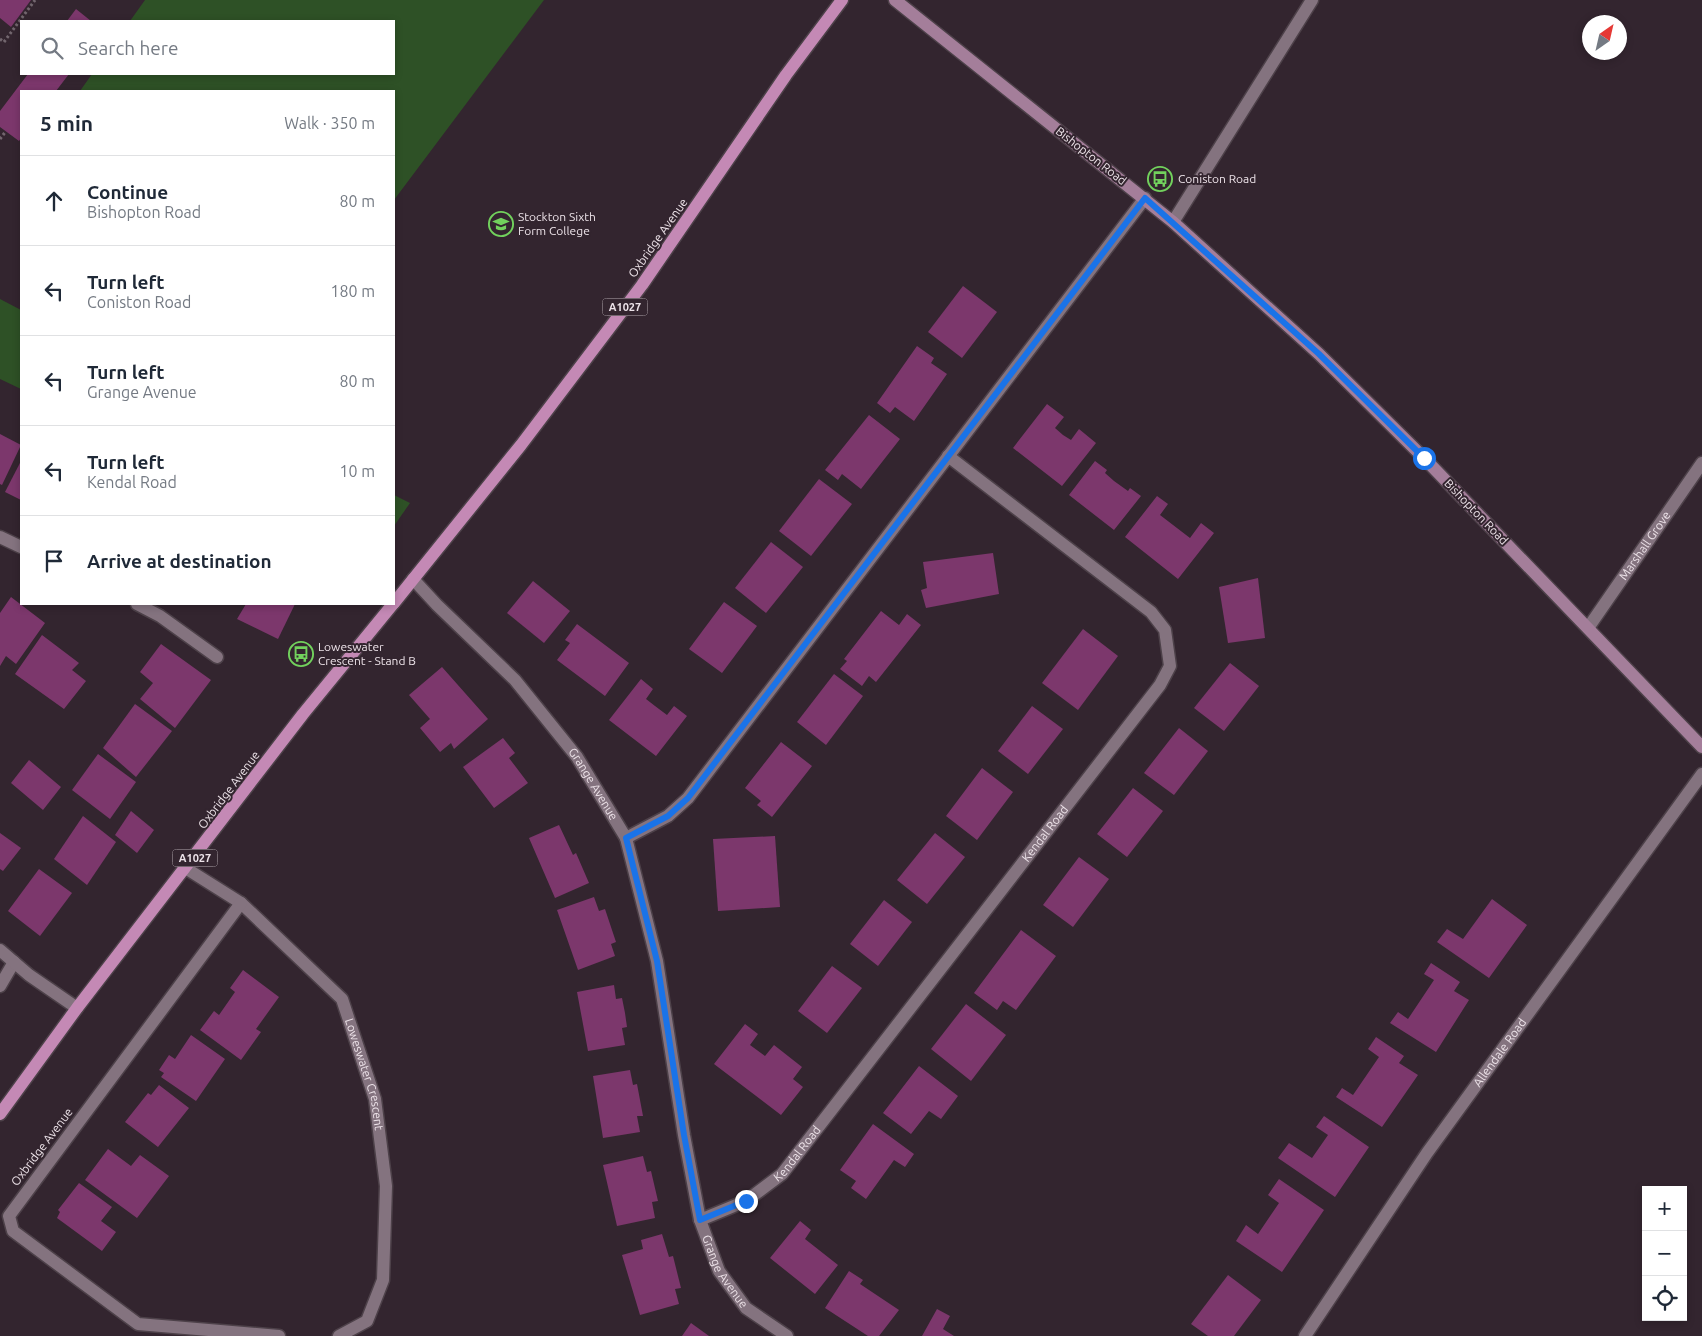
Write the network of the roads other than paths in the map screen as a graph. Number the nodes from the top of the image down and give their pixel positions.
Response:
1 (842, 0) edge
2 (895, 0) edge
3 (1312, 0) edge
4 (1145, 198) junction
5 (1174, 222) junction
6 (948, 456) junction
7 (1702, 463) edge
8 (0, 537) edge
9 (20, 547) edge
10 (413, 579) junction
11 (395, 601) edge
12 (139, 605) edge
13 (391, 605) edge
14 (1588, 628) junction
15 (217, 657) dead end
16 (1702, 747) edge
17 (1702, 774) edge
18 (626, 838) junction
19 (187, 869) junction
20 (241, 902) junction
21 (0, 950) edge
22 (14, 962) junction
23 (0, 986) edge
24 (78, 1008) junction
25 (0, 1114) edge
26 (700, 1220) junction
27 (279, 1336) edge
28 (339, 1336) edge
29 (788, 1336) edge
30 (1305, 1336) edge

1 - 10 main road, Oxbridge Avenue / A1027
2 - 4 street, Bishopton Road
3 - 5 street
4 - 5 street, Bishopton Road
4 - 6 street
5 - 14 street, Bishopton Road
6 - 18 street
6 - 26 street, Kendal Road
7 - 14 street, Marshall Grove
8 - 9 street
10 - 11 main road, Oxbridge Avenue / A1027
10 - 18 street, Grange Avenue
12 - 15 street
13 - 19 main road, Oxbridge Avenue / A1027
14 - 16 street, Bishopton Road
17 - 30 street, Allendale Road
18 - 26 street, Grange Avenue
19 - 20 street, Loweswater Crescent
19 - 24 main road, Oxbridge Avenue / A1027
20 - 27 street, Oxbridge Avenue
20 - 28 street, Loweswater Crescent
21 - 22 street
22 - 23 street
22 - 24 street
24 - 25 main road, Oxbridge Avenue / A1027
26 - 29 street, Grange Avenue

